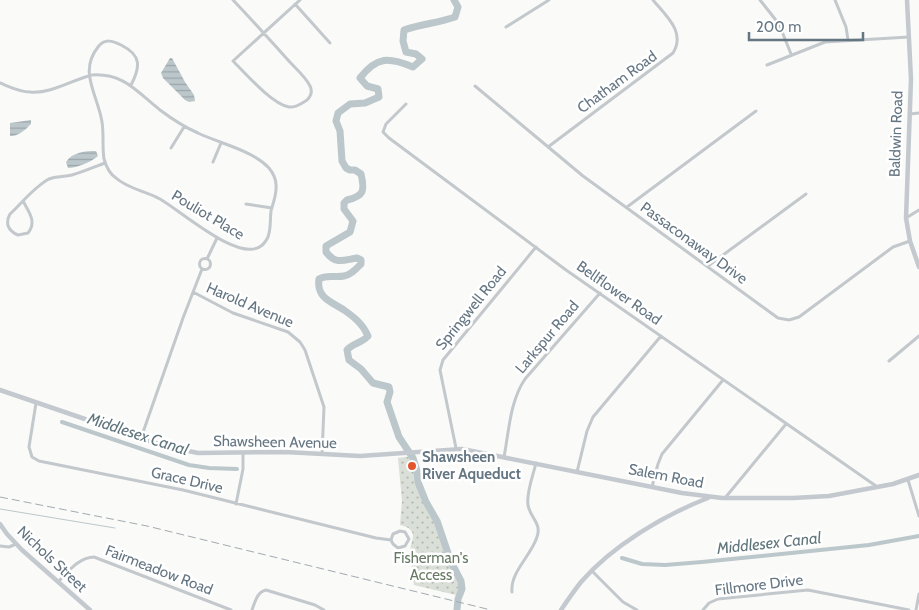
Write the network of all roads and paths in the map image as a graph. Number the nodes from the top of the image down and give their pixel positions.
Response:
1 (233, 0) edge
2 (300, 0) edge
3 (549, 0) edge
4 (653, 0) edge
5 (760, 0) edge
6 (835, 0) edge
7 (906, 0) edge
8 (295, 4) junction
9 (506, 26) dead end
10 (263, 33) junction
11 (909, 37) junction
12 (848, 40) junction
13 (330, 43) dead end
14 (791, 54) junction
15 (767, 65) dead end
16 (89, 76) junction
17 (0, 83) edge
18 (131, 85) junction
19 (475, 86) dead end
20 (406, 104) dead end
21 (756, 111) dead end
22 (919, 113) edge
23 (910, 114) junction
24 (184, 126) junction
25 (221, 142) junction
26 (548, 146) junction
27 (171, 148) dead end
28 (213, 162) dead end
29 (105, 163) junction
30 (806, 194) dead end
31 (23, 201) junction
32 (246, 204) dead end
33 (627, 207) junction
34 (272, 208) junction
35 (919, 210) edge
36 (906, 218) junction
37 (217, 238) junction
38 (910, 241) junction
39 (536, 247) junction
40 (207, 259) junction
41 (708, 267) junction
42 (919, 267) edge
43 (202, 269) junction
44 (193, 292) junction
45 (600, 293) junction
46 (661, 336) junction
47 (919, 336) edge
48 (889, 361) dead end
49 (723, 380) junction
50 (0, 390) edge
51 (36, 403) junction
52 (786, 424) junction
53 (141, 438) junction
54 (456, 448) junction
55 (409, 452) joint
56 (243, 453) junction
57 (322, 454) junction
58 (504, 457) junction
59 (536, 464) junction
60 (577, 472) junction
61 (919, 475) edge
62 (908, 480) junction
63 (652, 487) junction
64 (877, 488) junction
65 (710, 497) junction
66 (726, 498) junction
67 (236, 504) junction
68 (919, 516) edge
69 (0, 524) edge
70 (391, 540) junction
71 (16, 544) junction
72 (0, 546) edge
73 (592, 571) junction
74 (58, 582) junction
75 (512, 592) dead end
76 (919, 596) edge
77 (90, 610) edge
78 (230, 610) edge
79 (252, 610) edge
80 (324, 610) edge
81 (561, 610) edge
82 (637, 610) edge
83 (703, 610) edge
84 (909, 610) edge
85 (916, 610) edge

1 - 10 street
2 - 8 street
3 - 9 street
4 - 26 street, Chatham Road
5 - 14 street
6 - 12 street
7 - 11 main road, Baldwin Road
8 - 10 street
8 - 13 street
10 - 10 street
11 - 12 street
11 - 23 main road, Baldwin Road
12 - 14 street
14 - 15 street
16 - 17 street
16 - 18 street, Pouliot Place
16 - 18 street
16 - 29 street
18 - 24 street, Pouliot Place
19 - 26 street, Passaconaway Drive
20 - 39 street, Bellflower Road
21 - 33 street
22 - 23 street
23 - 36 main road, Baldwin Road
24 - 25 street, Pouliot Place
24 - 27 street
25 - 28 street
25 - 34 street, Pouliot Place
26 - 33 street, Passaconaway Drive
29 - 31 street
29 - 37 street, Pouliot Place
30 - 41 street
31 - 31 street
32 - 34 street
33 - 41 street, Passaconaway Drive
34 - 37 street, Pouliot Place
35 - 36 street
36 - 38 main road, Baldwin Road
37 - 40 street
38 - 41 street, Passaconaway Drive
38 - 42 main road, Baldwin Road
39 - 45 street, Bellflower Road
39 - 54 street, Springwell Road
40 - 43 street
40 - 43 street
43 - 44 street
44 - 53 street
44 - 57 street, Harold Avenue
45 - 46 street, Bellflower Road
45 - 58 street, Larkspur Road
46 - 49 street, Bellflower Road
46 - 60 street
47 - 48 street
49 - 52 street, Bellflower Road
49 - 63 street
50 - 51 main road, Shawsheen Avenue
51 - 53 main road, Shawsheen Avenue
51 - 67 street, Grace Drive
52 - 64 street, Bellflower Road
52 - 66 street
53 - 56 main road, Shawsheen Avenue
54 - 55 main road, Salem Road
54 - 58 main road, Salem Road
55 - 57 main road, Shawsheen Avenue
56 - 57 main road, Shawsheen Avenue
56 - 67 street
58 - 59 main road, Salem Road
59 - 60 main road, Salem Road
59 - 75 street
60 - 63 main road, Salem Road
61 - 62 main road, Salem Road
62 - 64 main road, Salem Road
62 - 68 street
63 - 65 main road, Salem Road
64 - 66 main road, Salem Road
65 - 66 main road, Salem Road
65 - 73 main road
67 - 70 street, Grace Drive
69 - 71 main road, Nichols Street
70 - 70 street, Grace Drive
71 - 72 street
71 - 74 main road, Nichols Street
73 - 81 main road
73 - 82 street
74 - 77 main road, Nichols Street
74 - 78 street, Fairmeadow Road
76 - 85 street
79 - 80 street
83 - 84 street, Fillmore Drive

